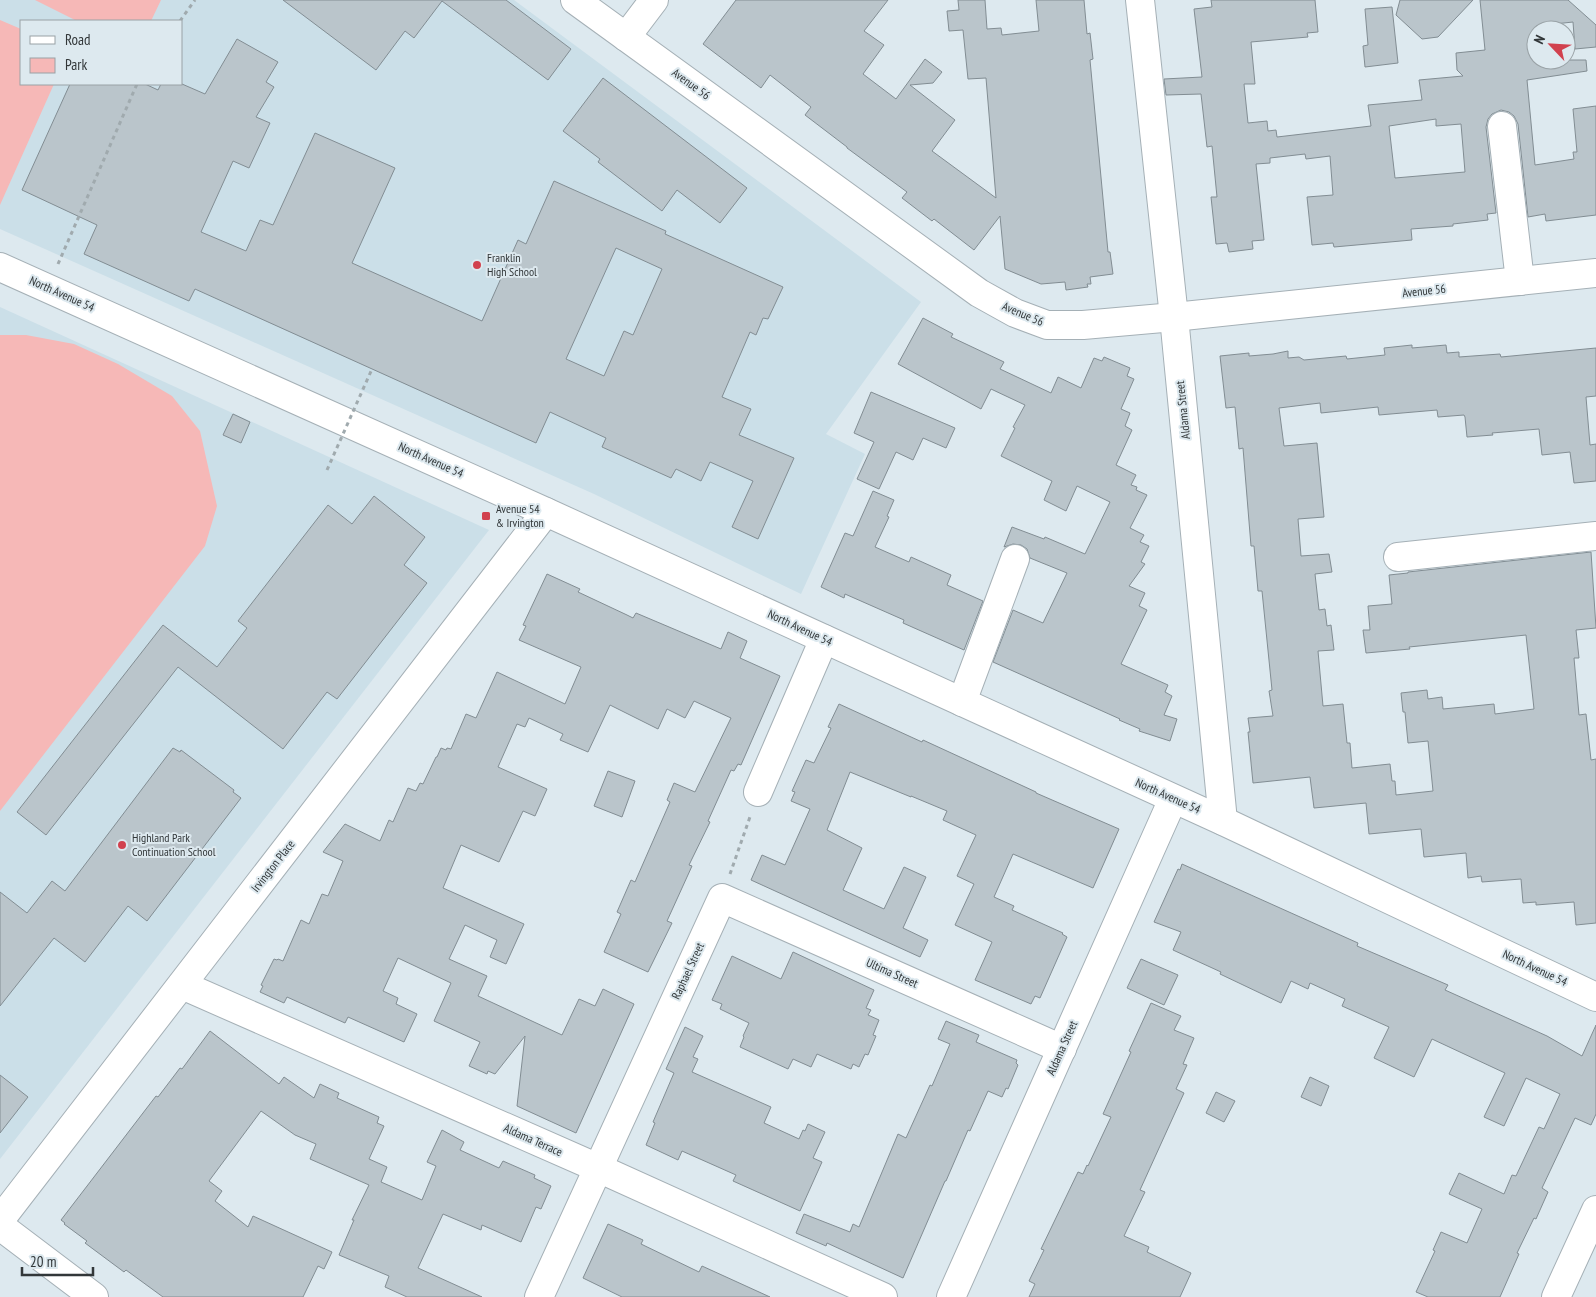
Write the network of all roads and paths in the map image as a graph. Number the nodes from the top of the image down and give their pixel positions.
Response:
1 (195, 0) edge
2 (575, 0) edge
3 (654, 0) edge
4 (1140, 0) edge
5 (181, 20) edge
6 (626, 37) junction
7 (137, 85) edge
8 (1502, 126) dead end
9 (0, 267) edge
10 (1596, 273) edge
11 (1520, 281) junction
12 (47, 288) junction
13 (1174, 317) junction
14 (372, 369) dead end
15 (326, 470) dead end
16 (546, 512) junction
17 (1596, 536) edge
18 (1398, 557) dead end
19 (1015, 560) dead end
20 (824, 639) junction
21 (962, 702) junction
22 (758, 792) joint
23 (1173, 799) junction
24 (1224, 821) junction
25 (722, 898) junction
26 (182, 985) junction
27 (1596, 997) edge
28 (1062, 1049) junction
29 (598, 1168) junction
30 (1596, 1210) edge
31 (0, 1220) edge
32 (0, 1226) edge
33 (94, 1297) edge
34 (539, 1297) edge
35 (883, 1297) edge
36 (951, 1297) edge
37 (1556, 1297) edge

1 - 5 path
2 - 6 street, Avenue 56
3 - 6 street
4 - 13 street, Aldama Street
6 - 13 street, Avenue 56
7 - 12 path
8 - 11 street
9 - 12 street, North Avenue 54
10 - 11 street, Avenue 56
11 - 13 street, Avenue 56
12 - 16 street, North Avenue 54
13 - 24 street, Aldama Street
14 - 15 path, bridge
16 - 20 street, North Avenue 54
16 - 26 street, Irvington Place
17 - 18 street
19 - 21 street
20 - 21 street, North Avenue 54
20 - 22 street
21 - 23 street, North Avenue 54
22 - 25 path
23 - 24 street, North Avenue 54
23 - 28 street, Aldama Street
24 - 27 street, North Avenue 54
25 - 28 street, Ultima Street
25 - 29 street, Raphael Street
26 - 29 street, Aldama Terrace
26 - 31 street, Irvington Place
28 - 36 street, Aldama Street
29 - 34 street, Raphael Street
29 - 35 street, Aldama Terrace
30 - 37 street
32 - 33 street

